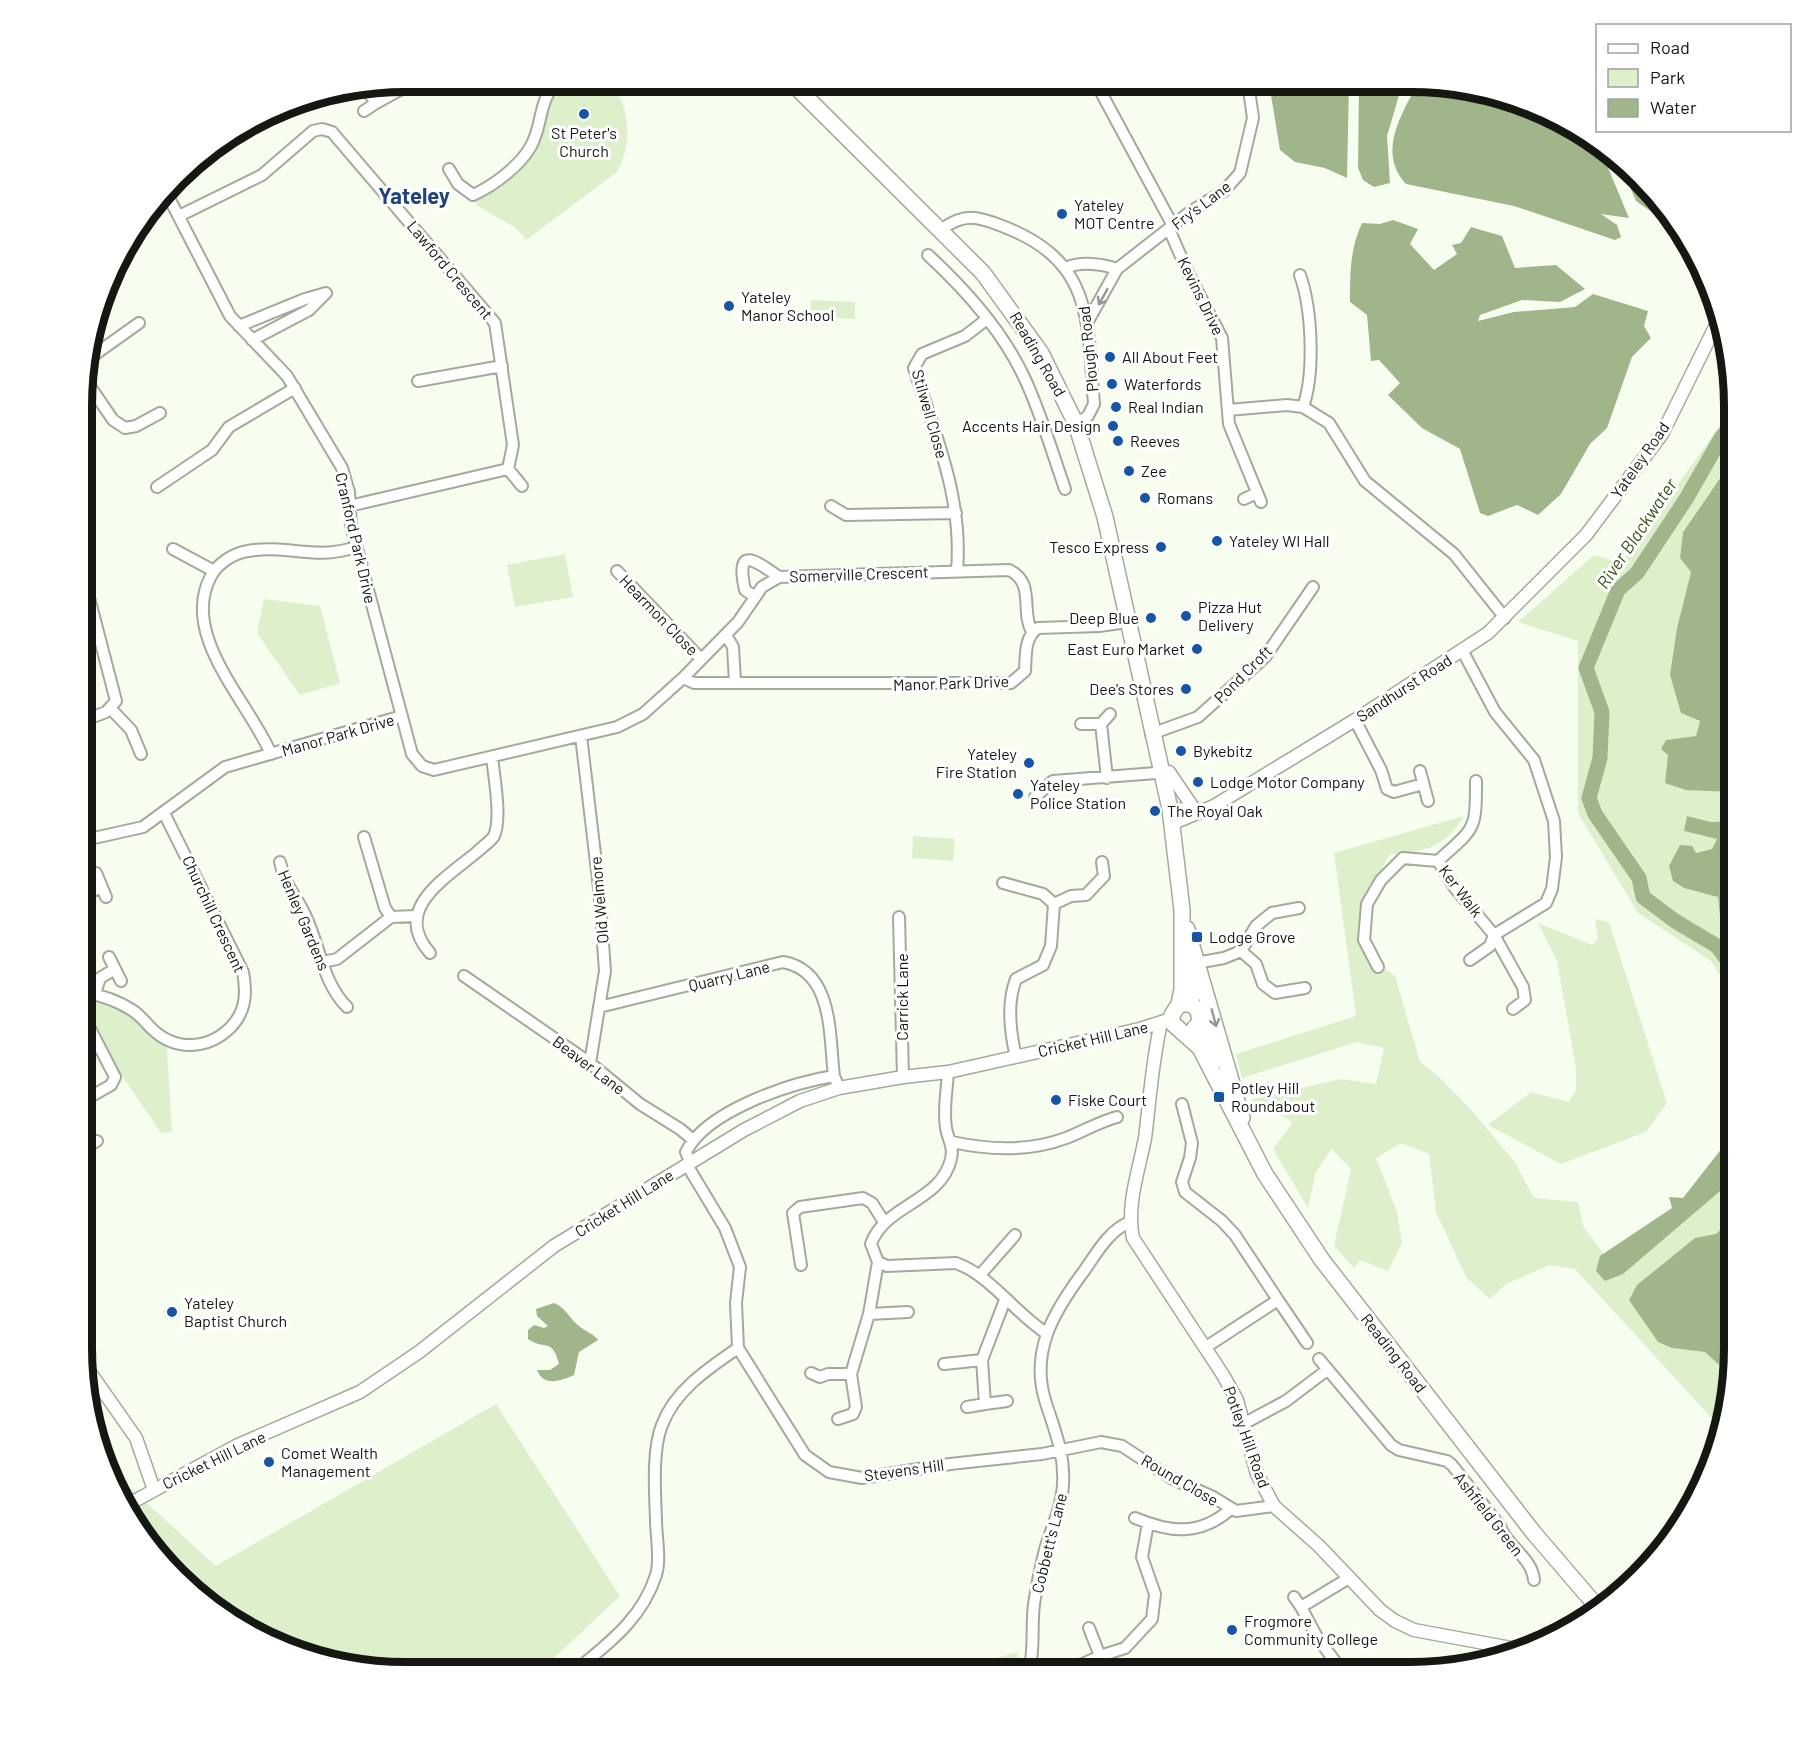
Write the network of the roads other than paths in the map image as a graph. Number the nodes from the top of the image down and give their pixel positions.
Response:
1 (396, 92) edge
2 (548, 92) edge
3 (801, 92) edge
4 (1101, 92) edge
5 (1249, 92) edge
6 (369, 94) edge
7 (376, 103) junction
8 (363, 111) dead end
9 (449, 170) dead end
10 (169, 198) edge
11 (179, 216) junction
12 (1171, 227) junction
13 (942, 229) junction
14 (928, 255) dead end
15 (1066, 268) junction
16 (1117, 269) junction
17 (1300, 276) dead end
18 (987, 319) junction
19 (139, 323) dead end
20 (1088, 323) junction
21 (239, 326) junction
22 (1714, 329) edge
23 (252, 340) junction
24 (96, 353) edge
25 (502, 366) junction
26 (418, 381) dead end
27 (295, 388) junction
28 (92, 389) edge
29 (1303, 407) junction
30 (1228, 410) junction
31 (160, 412) dead end
32 (1076, 424) junction
33 (508, 469) junction
34 (522, 486) dead end
35 (157, 487) dead end
36 (1065, 489) dead end
37 (1244, 499) dead end
38 (349, 506) junction
39 (831, 506) dead end
40 (956, 513) junction
41 (1586, 536) joint
42 (356, 547) junction
43 (173, 549) dead end
44 (213, 571) junction
45 (616, 571) dead end
46 (957, 572) junction
47 (779, 577) junction
48 (1313, 587) dead end
49 (754, 596) junction
50 (92, 609) edge
51 (1505, 618) junction
52 (1128, 622) junction
53 (1032, 632) junction
54 (726, 635) junction
55 (1462, 650) junction
56 (701, 659) junction
57 (683, 678) junction
58 (735, 682) junction
59 (111, 709) junction
60 (1110, 714) dead end
61 (402, 716) junction
62 (92, 717) edge
63 (1355, 720) junction
64 (1081, 724) dead end
65 (1101, 724) junction
66 (1155, 733) junction
67 (580, 736) junction
68 (141, 754) dead end
69 (271, 754) junction
70 (492, 757) junction
71 (1420, 771) dead end
72 (1166, 772) junction
73 (1107, 778) junction
74 (1476, 781) dead end
75 (1423, 784) junction
76 (1035, 797) dead end
77 (1428, 801) dead end
78 (1198, 810) junction
79 (164, 813) junction
80 (1175, 817) junction
81 (364, 837) dead end
82 (92, 838) edge
83 (1438, 861) junction
84 (280, 862) dead end
85 (1102, 862) dead end
86 (96, 873) dead end
87 (1003, 883) dead end
88 (92, 894) edge
89 (1054, 904) junction
90 (1299, 908) dead end
91 (1182, 910) junction
92 (416, 916) junction
93 (899, 916) dead end
94 (391, 917) junction
95 (1494, 935) junction
96 (1241, 951) junction
97 (430, 952) dead end
98 (109, 957) dead end
99 (1470, 960) dead end
100 (322, 962) junction
101 (1196, 963) junction
102 (1378, 967) dead end
103 (115, 969) junction
104 (464, 976) dead end
105 (121, 981) dead end
106 (1305, 988) dead end
107 (92, 990) edge
108 (92, 995) edge
109 (1185, 1004) junction
110 (347, 1007) dead end
111 (599, 1007) junction
112 (1513, 1009) dead end
113 (1166, 1021) junction
114 (1200, 1022) junction
115 (1140, 1029) junction
116 (1184, 1031) junction
117 (92, 1032) edge
118 (1154, 1055) junction
119 (1016, 1057) junction
120 (590, 1063) junction
121 (948, 1072) junction
122 (834, 1076) junction
123 (903, 1077) junction
124 (839, 1088) junction
125 (92, 1096) edge
126 (1239, 1102) junction
127 (1182, 1104) dead end
128 (1117, 1117) dead end
129 (692, 1139) junction
130 (97, 1141) dead end
131 (952, 1142) junction
132 (92, 1144) edge
133 (1248, 1145) junction
134 (688, 1163) junction
135 (884, 1222) junction
136 (1130, 1222) junction
137 (1016, 1235) dead end
138 (878, 1262) junction
139 (801, 1265) dead end
140 (980, 1275) junction
141 (1005, 1300) junction
142 (1278, 1300) junction
143 (908, 1312) dead end
144 (868, 1314) junction
145 (1046, 1333) junction
146 (1307, 1343) dead end
147 (738, 1347) junction
148 (1206, 1347) junction
149 (1318, 1359) dead end
150 (982, 1360) junction
151 (944, 1364) dead end
152 (1327, 1370) junction
153 (811, 1373) dead end
154 (851, 1374) junction
155 (93, 1376) edge
156 (102, 1388) junction
157 (94, 1389) edge
158 (1007, 1401) dead end
159 (985, 1404) junction
160 (967, 1407) dead end
161 (838, 1419) dead end
162 (1243, 1424) junction
163 (1062, 1449) junction
164 (154, 1490) junction
165 (133, 1502) edge
166 (1274, 1506) junction
167 (1231, 1509) junction
168 (1135, 1518) dead end
169 (1148, 1523) junction
170 (1551, 1555) junction
171 (1349, 1578) junction
172 (1534, 1580) dead end
173 (1294, 1597) dead end
174 (1593, 1602) edge
175 (1301, 1607) junction
176 (1585, 1608) edge
177 (1089, 1628) dead end
178 (1504, 1647) edge
179 (1100, 1656) junction
180 (586, 1662) edge
181 (1032, 1662) edge
182 (1087, 1662) edge
183 (1335, 1662) edge

1 - 7 street
2 - 9 street
3 - 13 main road, Reading Road
4 - 12 street, Kevins Drive
5 - 12 street, Fry's Lane
6 - 7 street
7 - 8 street
10 - 11 street, Cranford Park Drive
11 - 21 street, Cranford Park Drive
11 - 25 street, Lawford Crescent
12 - 16 street, Fry's Lane
12 - 30 street, Kevins Drive
13 - 15 street, Plough Road
13 - 32 main road, Reading Road
14 - 18 street
15 - 16 street
15 - 20 street, Plough Road
16 -> 20 street, Fry's Lane
17 - 29 street
18 - 36 street
18 - 40 street, Stilwell Close
19 - 24 street
20 - 32 street, Plough Road
21 - 23 street, Cranford Park Drive
21 - 23 street
22 - 41 street, Yateley Road
23 - 27 street, Cranford Park Drive
25 - 26 street
25 - 33 street, Lawford Crescent
27 - 35 street
27 - 38 street, Cranford Park Drive
28 - 31 street
29 - 30 street
29 - 51 street
30 - 37 street, Kevins Drive
32 - 52 main road, Reading Road
33 - 34 street
33 - 38 street
38 - 42 street, Cranford Park Drive
39 - 40 street
40 - 46 street, Stilwell Close
41 - 51 street, Sandhurst Road
42 - 44 street
42 - 61 street, Cranford Park Drive
43 - 44 street
44 - 69 street
45 - 56 street, Hearmon Close
46 - 47 street, Somerville Crescent
46 - 53 street, Somerville Crescent
47 - 49 street, Somerville Crescent
47 - 49 street
48 - 66 street, Pond Croft
49 - 54 street, Somerville Crescent
50 - 59 street
51 - 55 street, Sandhurst Road
52 - 53 street
52 - 66 main road, Reading Road
53 - 58 street, Manor Park Drive
54 - 56 street, Somerville Crescent
54 - 58 street
55 - 63 street, Sandhurst Road
55 - 95 street
56 - 57 street, Somerville Crescent
57 - 58 street, Manor Park Drive
57 - 67 street, Manor Park Drive
59 - 62 street
59 - 68 street
60 - 65 street
61 - 69 street, Manor Park Drive
61 - 70 street, Manor Park Drive
63 - 75 street
63 - 78 street, Sandhurst Road
64 - 65 street
65 - 73 street
66 - 72 main road, Reading Road
67 - 70 street, Manor Park Drive
67 - 111 street, Old Welmore
69 - 79 street, Manor Park Drive
70 - 92 street
71 - 75 street
72 - 73 street
72 - 78 street
72 - 80 main road, Reading Road
73 - 76 street
74 - 83 street
75 - 77 street
78 - 80 street, Sandhurst Road
79 - 82 street, Manor Park Drive
79 - 108 street, Churchill Crescent
80 - 91 main road, Reading Road
81 - 94 street
83 - 95 street, Ker Walk
83 - 102 street, Ker Walk
84 - 100 street, Henley Gardens
85 - 89 street
86 - 88 street
87 - 89 street
89 - 119 street
90 - 96 street
91 - 101 main road, Reading Road
91 - 109 main road, Reading Road
92 - 94 street
92 - 97 street
93 - 123 street, Carrick Lane
94 - 100 street
95 - 99 street
95 - 112 street, Ker Walk
96 - 101 street
96 - 106 street
98 - 103 street
100 - 110 street, Henley Gardens
101 - 109 main road, Reading Road
101 -> 126 main road, Reading Road
103 - 105 street
103 - 107 street
104 - 120 street, Beaver Lane
109 - 113 main road, Reading Road
109 - 114 main road, Reading Road
111 - 120 street, Old Welmore
111 - 122 street, Quarry Lane
113 - 115 street, Cricket Hill Lane
113 - 116 main road, Reading Road
113 - 118 street, Potley Hill Road
114 - 116 main road
114 - 126 main road, Reading Road
115 - 118 street
115 - 119 street, Cricket Hill Lane
116 - 133 main road, Reading Road
117 - 125 street
118 - 136 street, Potley Hill Road
119 - 121 street, Cricket Hill Lane
120 - 129 street, Beaver Lane
121 - 123 street, Cricket Hill Lane
121 - 131 street
122 - 124 street, Quarry Lane
122 - 129 street
123 - 124 street, Cricket Hill Lane
124 - 134 street, Cricket Hill Lane
126 - 133 main road, Reading Road
127 - 142 street
128 - 131 street
129 - 134 street
130 - 132 street
131 - 135 street
133 - 170 main road, Reading Road
134 - 147 street, Stevens Hill
134 - 164 street, Cricket Hill Lane
135 - 138 street
135 - 139 street
136 - 145 street
136 - 148 street, Potley Hill Road
137 - 140 street
138 - 140 street
138 - 144 street
140 - 141 street
141 - 145 street
141 - 150 street
142 - 146 street
142 - 148 street
143 - 144 street
144 - 154 street
145 - 163 street
147 - 163 street, Stevens Hill
147 - 180 street
148 - 162 street, Potley Hill Road
149 - 152 street, Ashfield Green
150 - 151 street
150 - 159 street
152 - 162 street
152 - 172 street, Ashfield Green
153 - 154 street
154 - 161 street
155 - 156 street
156 - 157 street
156 - 164 street
158 - 159 street
159 - 160 street
162 - 166 street, Potley Hill Road
163 - 167 street, Round Close
163 - 181 street, Cobbett's Lane
164 - 165 street, Cricket Hill Lane
166 - 167 street, Round Close
166 - 171 street, Potley Hill Road
167 - 169 street
168 - 169 street
169 - 179 street
170 - 174 main road, Reading Road
170 - 176 main road, Reading Road
171 - 175 street
171 - 178 street, Potley Hill Road
173 - 175 street
175 - 183 street
177 - 179 street
179 - 182 street

